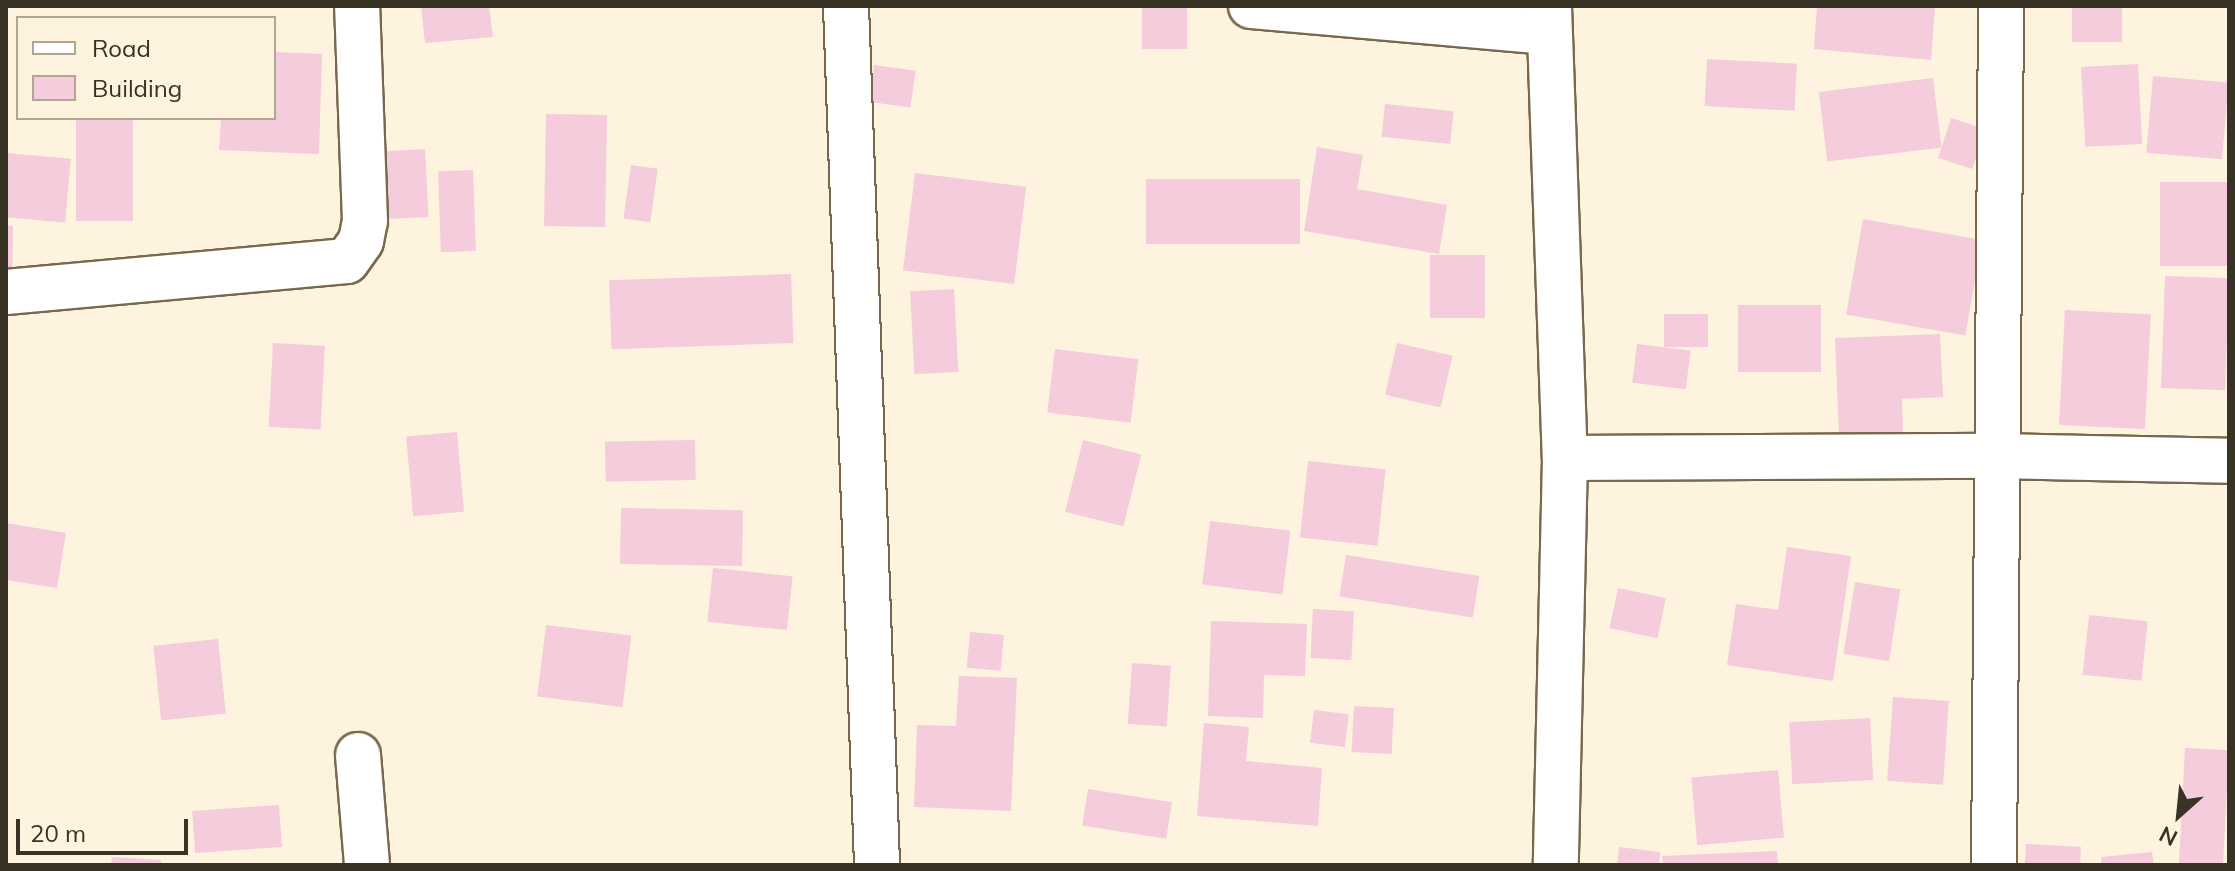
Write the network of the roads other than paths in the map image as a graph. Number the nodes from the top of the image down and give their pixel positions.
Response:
1 (357, 6) edge
2 (846, 6) edge
3 (1251, 6) edge
4 (2001, 6) edge
5 (1549, 19) edge
6 (6, 292) edge
7 (1998, 456) junction
8 (1565, 458) junction
9 (2229, 461) edge
10 (358, 755) dead end
11 (367, 865) edge
12 (877, 865) edge
13 (1556, 865) edge
14 (1994, 865) edge

1 - 6 street
2 - 12 street
3 - 5 street
4 - 7 street
5 - 8 street
7 - 8 street
7 - 9 street
7 - 14 street
8 - 13 street
10 - 11 street

